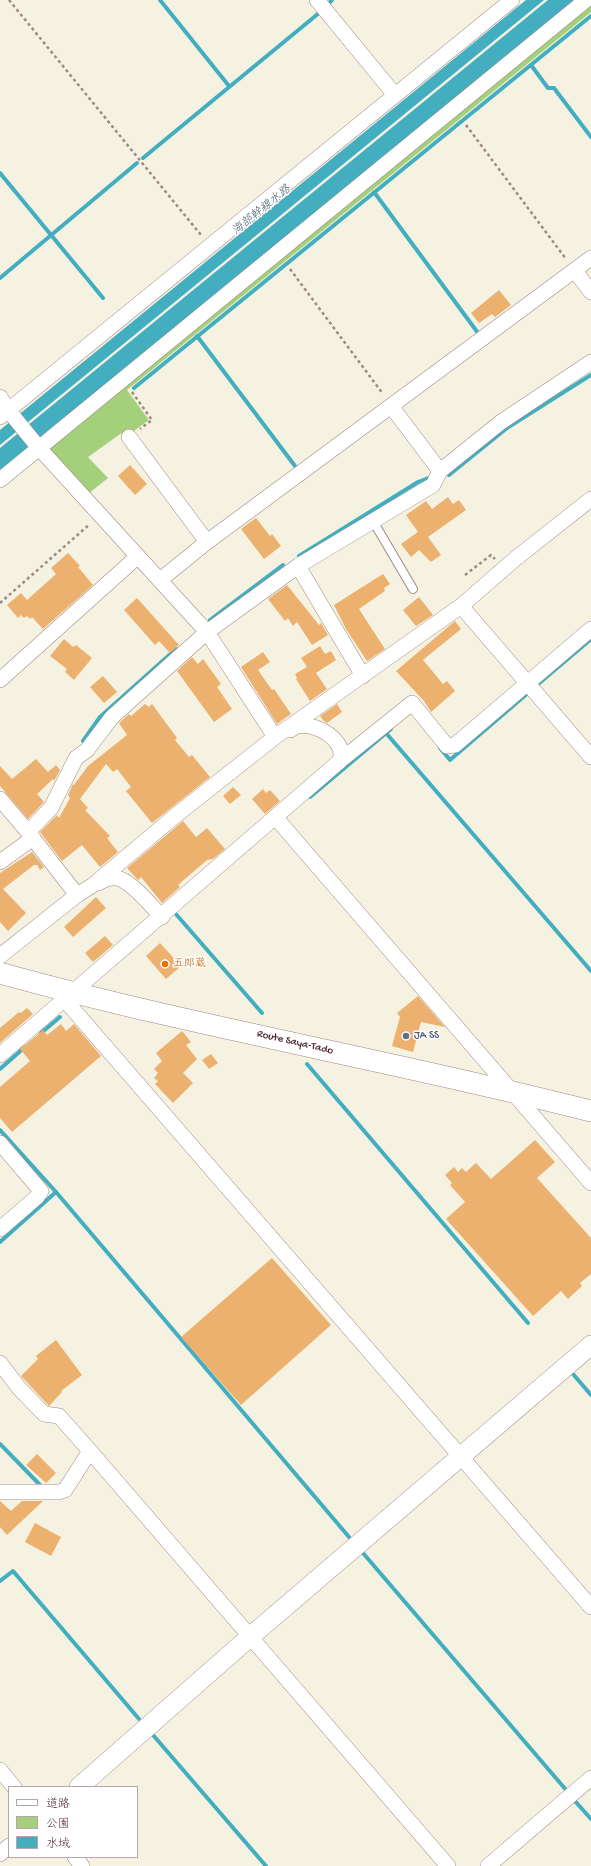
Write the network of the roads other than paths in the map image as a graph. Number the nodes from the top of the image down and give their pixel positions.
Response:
1 (317, 0) edge
2 (512, 0) edge
3 (586, 0) edge
4 (395, 95) junction
5 (591, 258) edge
6 (575, 271) junction
7 (591, 292) edge
8 (591, 362) edge
9 (0, 397) edge
10 (392, 406) junction
11 (7, 414) edge
12 (129, 437) road end
13 (37, 446) junction
14 (440, 471) junction
15 (0, 480) edge
16 (591, 499) edge
17 (373, 521) junction
18 (207, 542) junction
19 (138, 557) junction
20 (298, 566) junction
21 (160, 580) junction
22 (413, 589) dead end
23 (461, 606) junction
24 (591, 629) edge
25 (207, 632) junction
26 (363, 676) junction
27 (0, 680) edge
28 (528, 684) junction
29 (275, 737) junction
30 (591, 757) edge
31 (341, 760) junction
32 (0, 800) edge
33 (276, 818) junction
34 (30, 835) junction
35 (0, 862) edge
36 (94, 885) junction
37 (77, 895) junction
38 (162, 916) junction
39 (0, 956) edge
40 (0, 973) edge
41 (69, 996) junction
42 (0, 1056) edge
43 (510, 1091) junction
44 (591, 1111) edge
45 (0, 1143) edge
46 (591, 1183) edge
47 (0, 1229) edge
48 (591, 1345) edge
49 (0, 1363) edge
50 (90, 1450) junction
51 (462, 1456) junction
52 (0, 1492) edge
53 (591, 1607) edge
54 (251, 1636) junction
55 (0, 1770) edge
56 (591, 1778) edge
57 (13, 1786) edge
58 (80, 1786) edge
59 (8, 1847) edge
60 (0, 1854) edge
61 (76, 1858) edge
62 (82, 1866) edge
63 (448, 1866) edge
64 (488, 1866) edge

1 - 4 street
2 - 4 street
3 - 13 street
4 - 11 street
5 - 6 street
6 - 7 street
6 - 10 street
8 - 14 street
9 - 11 street
10 - 14 street
10 - 18 street
11 - 13 street
12 - 18 street
13 - 15 street
13 - 19 street
14 - 17 street
16 - 23 street
17 - 20 street
17 - 22 lane
18 - 21 street
19 - 21 street
19 - 27 street
20 - 25 street
20 - 26 street
21 - 25 street
23 - 26 street
23 - 28 street
24 - 28 street
25 - 29 street
25 - 34 street
26 - 29 street
28 - 30 street
28 - 31 street
29 - 31 street
29 - 36 street
31 - 33 street
32 - 34 street
33 - 38 street
33 - 43 street
34 - 35 street
34 - 37 street
36 - 37 street
36 - 38 street
37 - 39 street
38 - 41 street
40 - 41 main road, Route Saya-Tado
41 - 42 street
41 - 43 main road, Route Saya-Tado
41 - 51 street
43 - 44 main road, Route Saya-Tado
43 - 46 street
45 - 47 street
48 - 51 street
49 - 50 street
50 - 52 street
50 - 54 street
51 - 53 street
51 - 54 street
54 - 58 street
54 - 63 street
55 - 57 street
56 - 64 street
59 - 60 street
61 - 62 street

